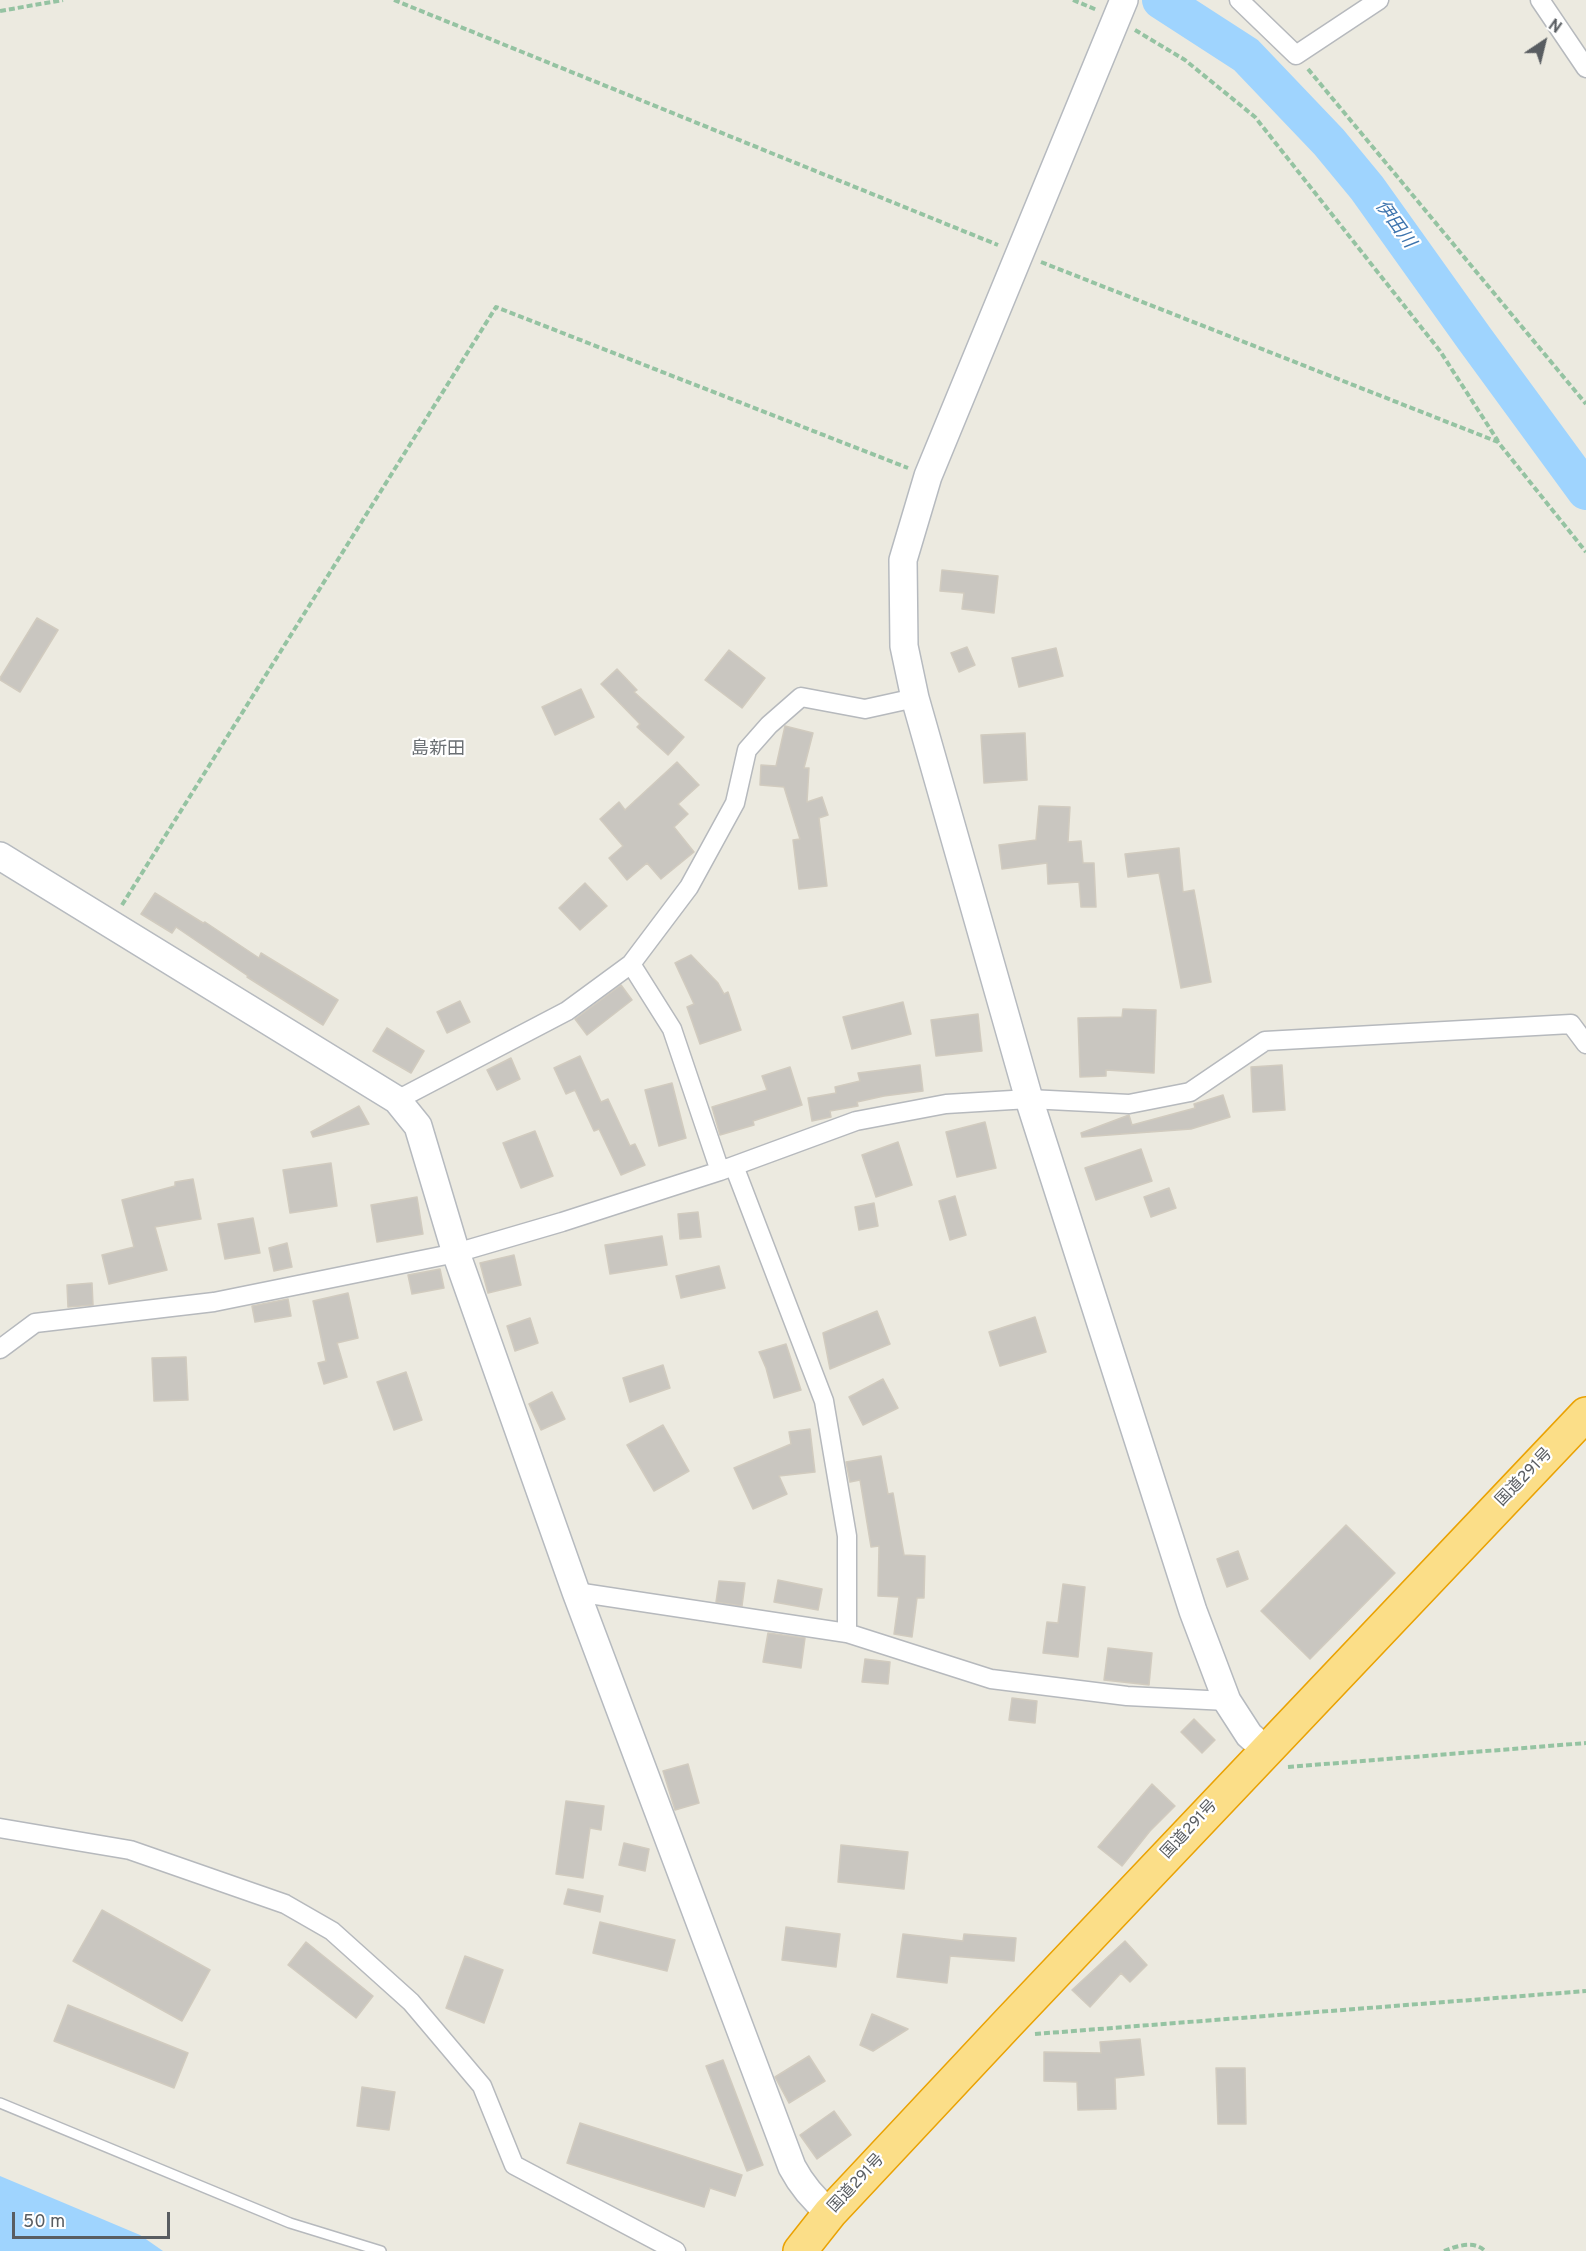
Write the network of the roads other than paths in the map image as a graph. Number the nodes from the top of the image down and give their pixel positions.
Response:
1 (1239, 0) edge
2 (1379, 0) edge
3 (1540, 0) edge
4 (1120, 9) edge
5 (1586, 68) edge
6 (915, 698) junction
7 (0, 856) edge
8 (631, 964) junction
9 (1586, 1044) edge
10 (1029, 1099) junction
11 (397, 1100) junction
12 (727, 1169) junction
13 (456, 1253) junction
14 (0, 1349) edge
15 (1586, 1414) edge
16 (576, 1592) junction
17 (847, 1633) junction
18 (1227, 1701) junction
19 (1266, 1750) junction
20 (0, 1828) edge
21 (0, 2103) edge
22 (830, 2212) junction
23 (811, 2248) edge
24 (672, 2250) edge
25 (381, 2251) edge

1 - 2 street
3 - 5 street
4 - 6 street
6 - 8 street
6 - 10 street
7 - 11 street
8 - 11 street
8 - 12 street
9 - 10 street
10 - 12 street
10 - 18 street
11 - 13 street
12 - 13 street
12 - 17 street
13 - 14 street
13 - 16 street
15 - 19 highway, 国道291号
16 - 17 street
16 - 22 street
17 - 18 street
18 - 19 street
19 - 22 highway, 国道291号
20 - 24 street
21 - 25 lane
22 - 23 highway, 国道291号

